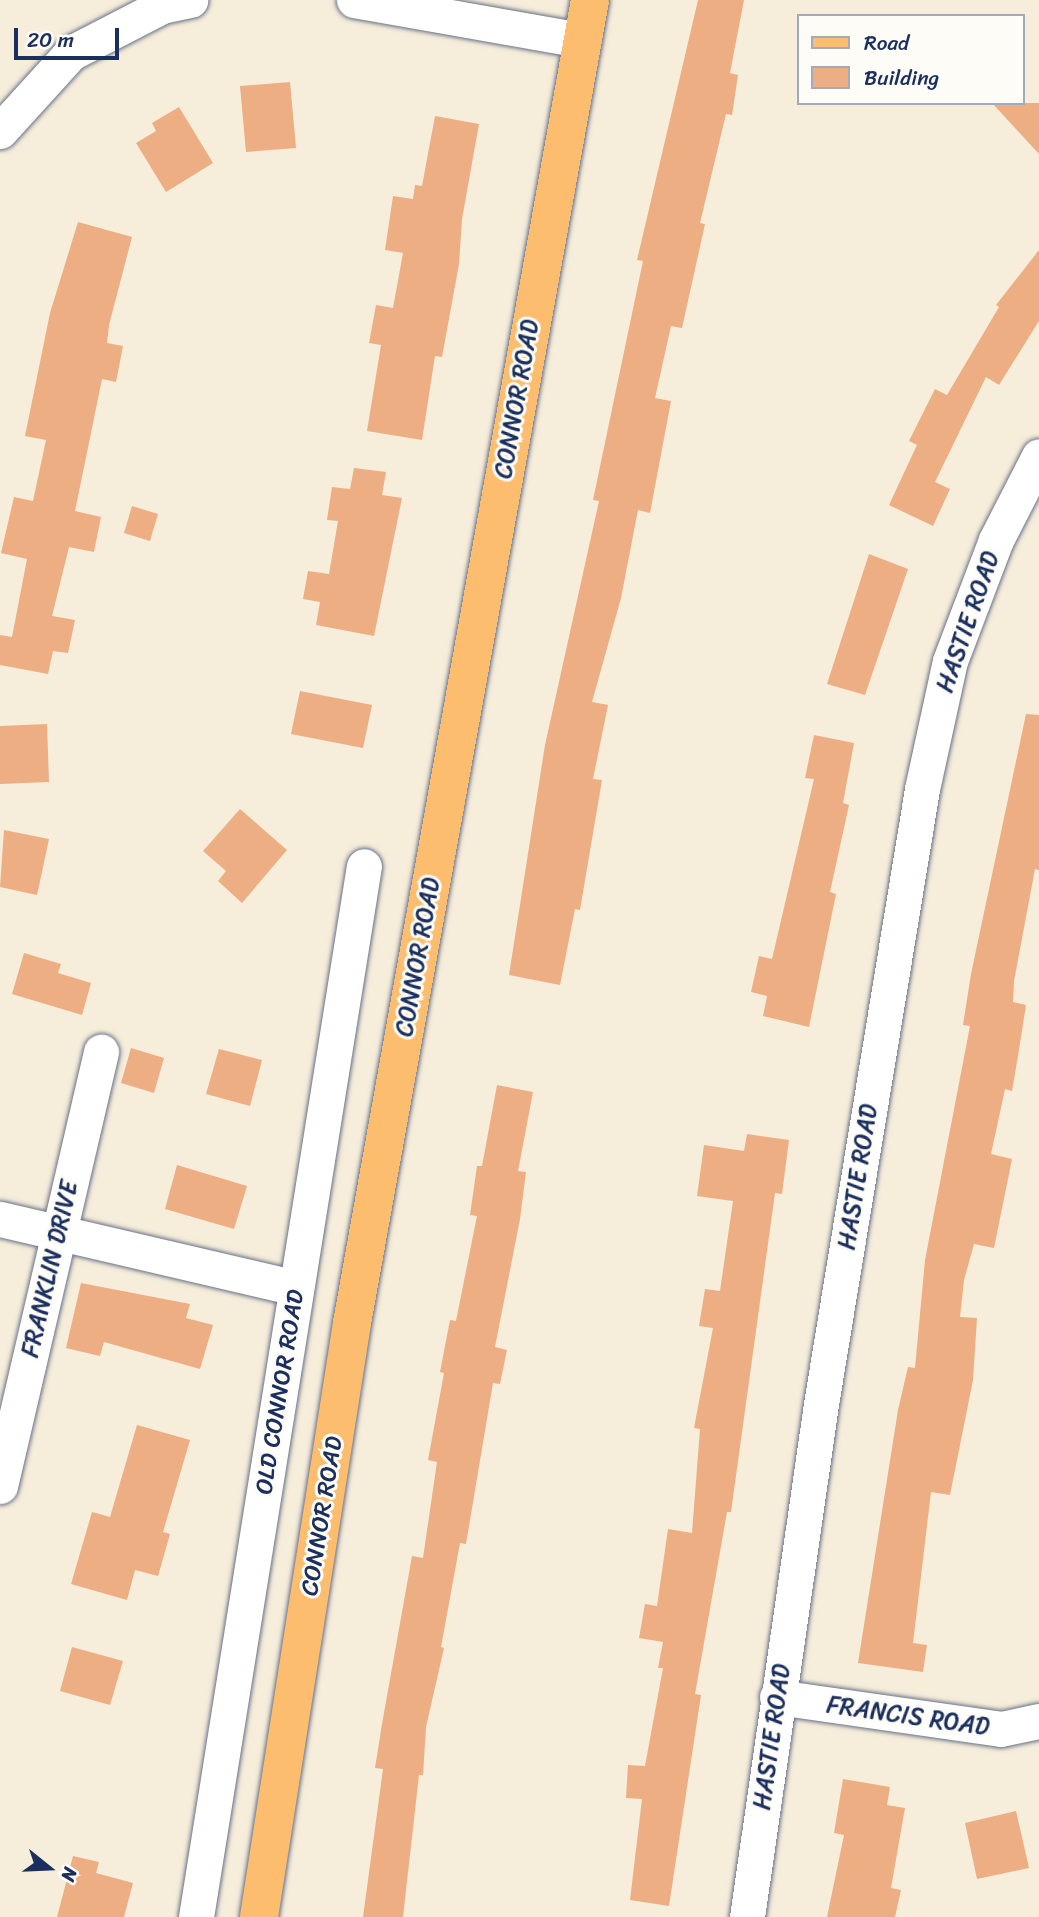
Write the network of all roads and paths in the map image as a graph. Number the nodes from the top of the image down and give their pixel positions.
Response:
1 (190, 0) edge
2 (354, 0) edge
3 (590, 0) edge
4 (581, 40) junction
5 (0, 131) edge
6 (1039, 456) edge
7 (364, 866) dead end
8 (101, 1052) dead end
9 (0, 1219) edge
10 (57, 1233) junction
11 (296, 1288) junction
12 (0, 1486) edge
13 (777, 1697) junction
14 (1039, 1721) edge
15 (196, 1917) edge
16 (259, 1917) edge
17 (747, 1917) edge

1 - 5 street
2 - 4 street
3 - 4 main road, CONNOR ROAD
4 - 16 main road, CONNOR ROAD
6 - 13 street, HASTIE ROAD
7 - 11 street, OLD CONNOR ROAD
8 - 10 street, FRANKLIN DRIVE
9 - 10 street
10 - 11 street
10 - 12 street, FRANKLIN DRIVE
11 - 15 street, OLD CONNOR ROAD
13 - 14 street, FRANCIS ROAD
13 - 17 street, HASTIE ROAD

